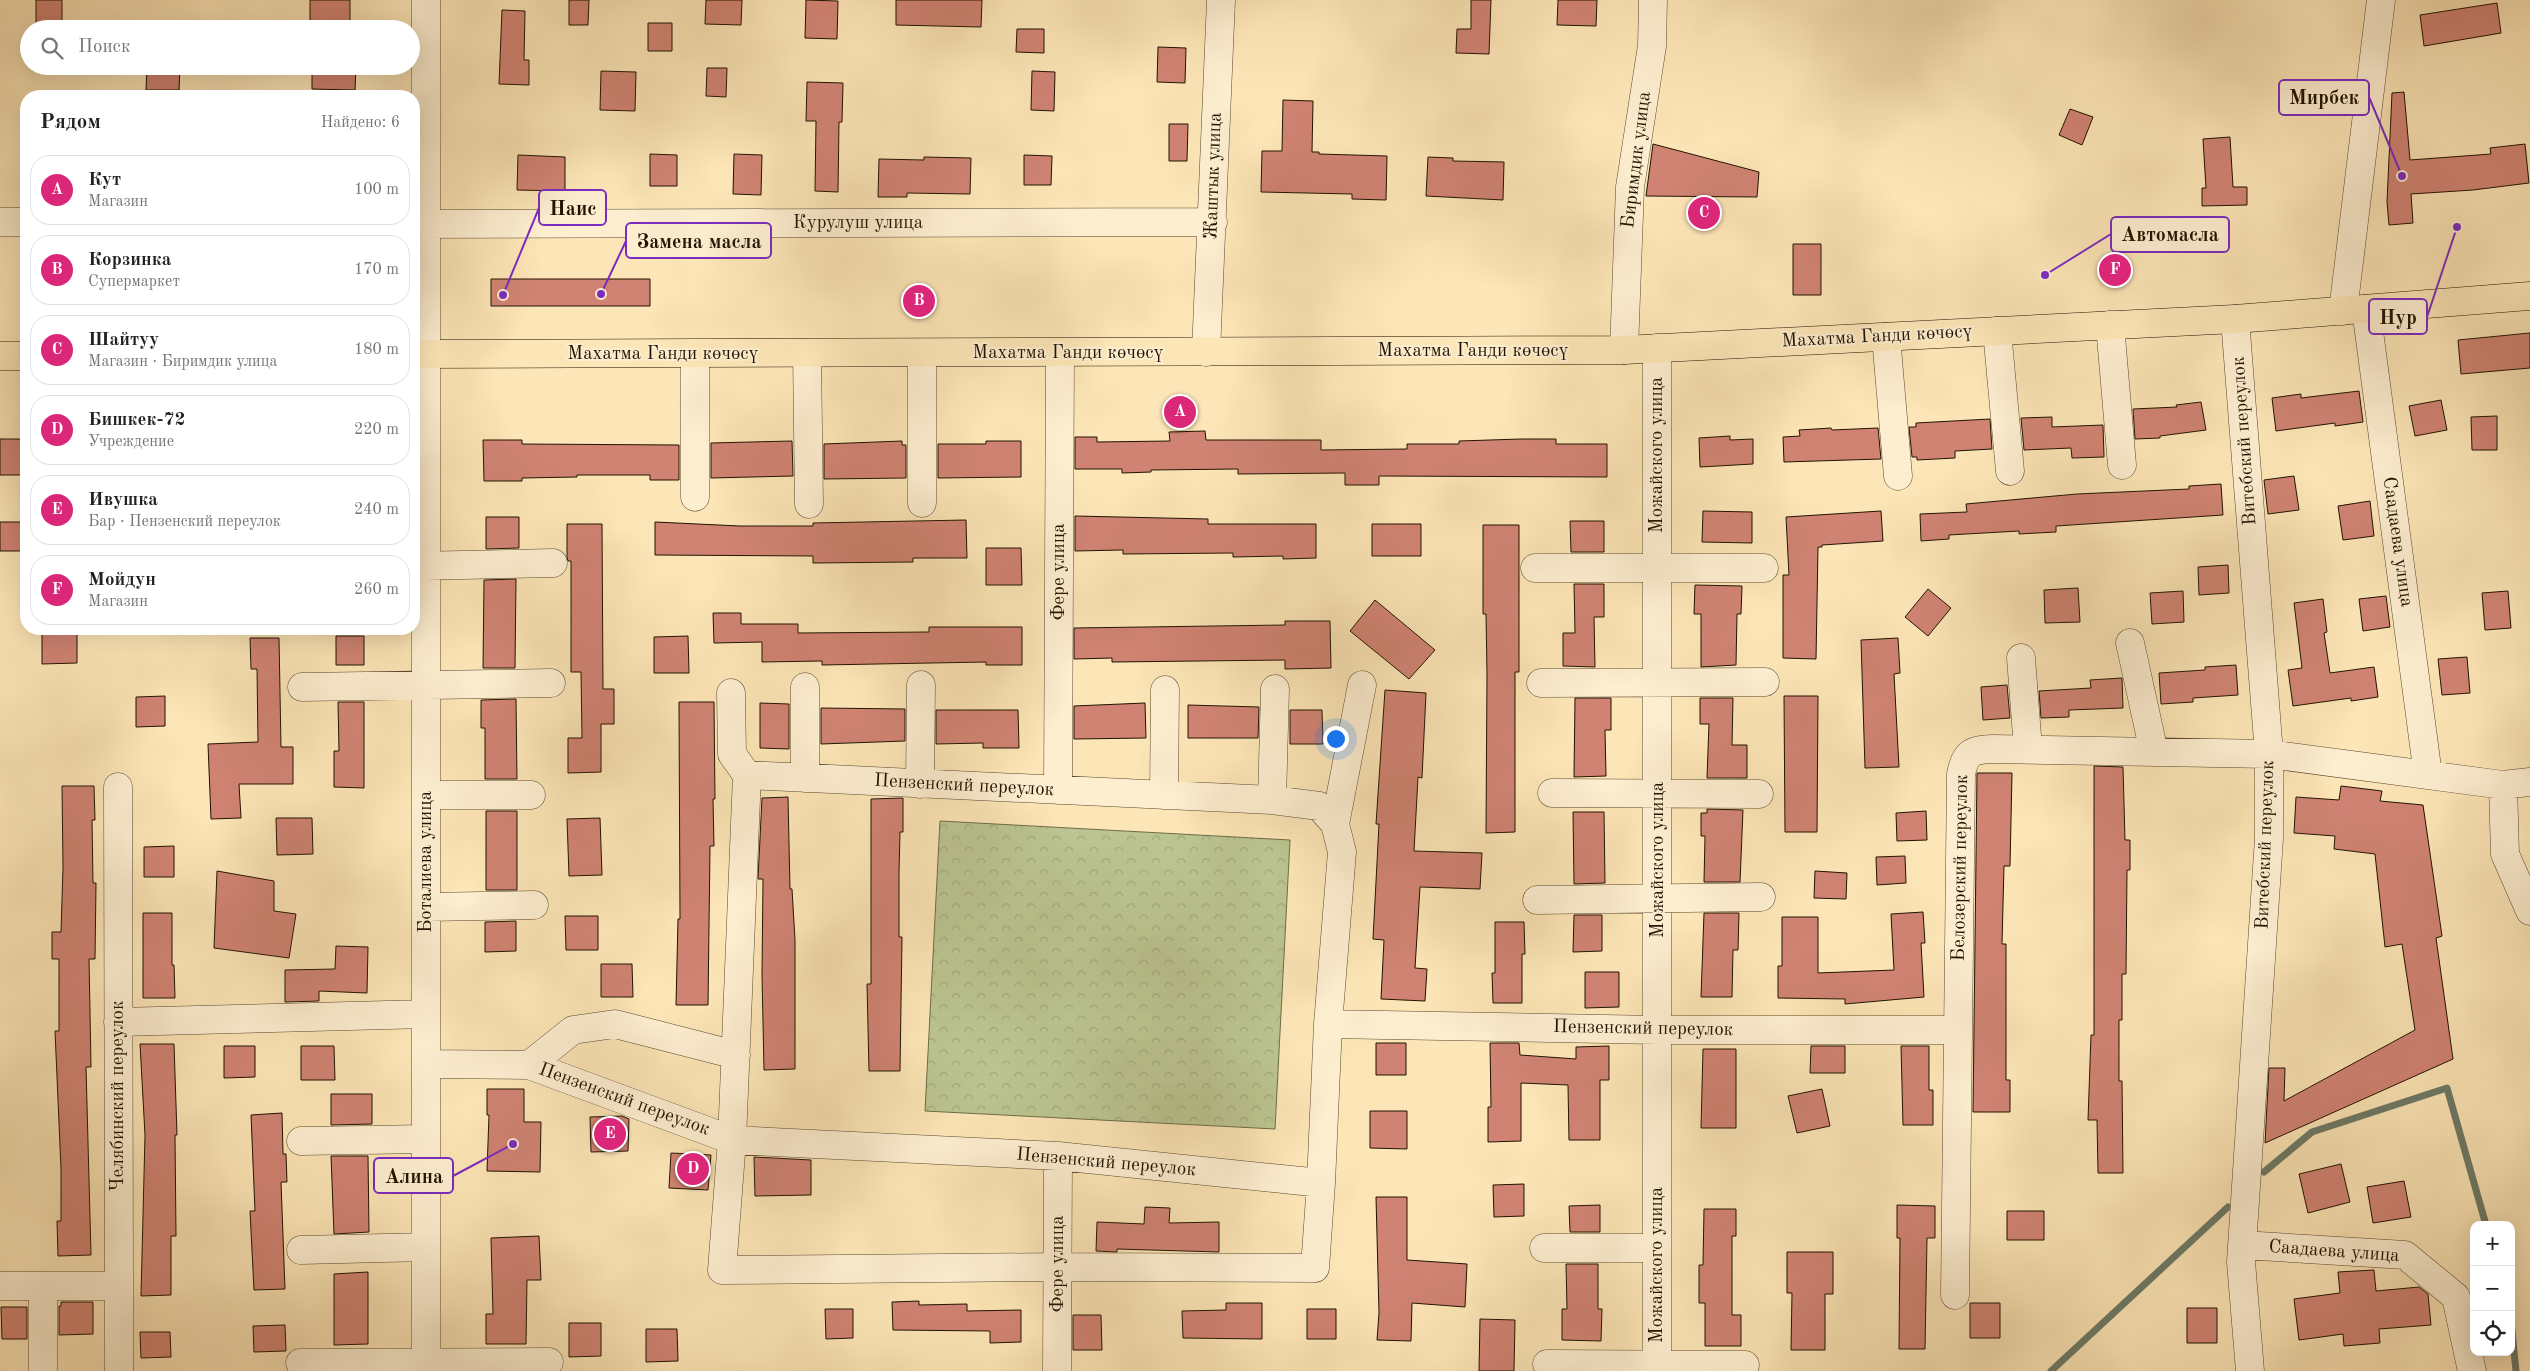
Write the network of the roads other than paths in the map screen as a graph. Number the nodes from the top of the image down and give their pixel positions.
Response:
1 (426, 0) edge
2 (1221, 0) edge
3 (1653, 0) edge
4 (2388, 1) edge
5 (0, 222) edge
6 (20, 222) edge
7 (1213, 222) junction
8 (420, 224) edge
9 (2530, 296) edge
10 (2355, 310) junction
11 (2235, 319) junction
12 (2110, 326) junction
13 (1997, 331) junction
14 (1886, 337) junction
15 (1657, 348) junction
16 (1624, 350) junction
17 (1206, 352) junction
18 (807, 353) junction
19 (922, 353) junction
20 (1060, 353) junction
21 (420, 354) edge
22 (695, 354) junction
23 (0, 356) edge
24 (20, 356) edge
25 (2122, 464) dead end
26 (2010, 471) dead end
27 (1898, 476) dead end
28 (695, 497) dead end
29 (922, 503) dead end
30 (809, 504) dead end
31 (553, 563) dead end
32 (420, 566) edge
33 (1535, 568) dead end
34 (1657, 568) junction
35 (1764, 568) dead end
36 (2130, 643) dead end
37 (2021, 658) dead end
38 (551, 682) dead end
39 (1657, 682) junction
40 (1765, 682) dead end
41 (1541, 683) dead end
42 (426, 684) junction
43 (920, 685) dead end
44 (1362, 685) dead end
45 (302, 686) dead end
46 (805, 687) dead end
47 (1275, 689) dead end
48 (1165, 690) dead end
49 (731, 693) dead end
50 (2028, 750) junction
51 (2154, 752) junction
52 (2269, 754) junction
53 (747, 775) junction
54 (2428, 775) junction
55 (805, 778) junction
56 (2530, 782) edge
57 (920, 784) junction
58 (2503, 785) junction
59 (118, 787) dead end
60 (1058, 790) junction
61 (1552, 793) dead end
62 (1657, 793) junction
63 (531, 794) dead end
64 (1759, 794) dead end
65 (426, 795) junction
66 (1164, 795) junction
67 (1272, 800) junction
68 (1335, 824) junction
69 (1761, 897) dead end
70 (1537, 900) dead end
71 (1658, 900) junction
72 (534, 905) dead end
73 (426, 907) junction
74 (2530, 911) edge
75 (426, 1014) junction
76 (118, 1022) junction
77 (1328, 1024) junction
78 (1658, 1030) junction
79 (1958, 1030) junction
80 (736, 1055) junction
81 (426, 1064) junction
82 (529, 1065) junction
83 (426, 1139) junction
84 (732, 1140) junction
85 (301, 1141) dead end
86 (1058, 1156) junction
87 (1321, 1184) junction
88 (2242, 1245) junction
89 (426, 1247) junction
90 (1544, 1248) dead end
91 (1657, 1248) junction
92 (301, 1250) dead end
93 (1058, 1267) junction
94 (0, 1286) edge
95 (43, 1286) junction
96 (118, 1286) junction
97 (1955, 1296) dead end
98 (549, 1362) dead end
99 (300, 1363) dead end
100 (1547, 1364) dead end
101 (1745, 1365) dead end
102 (426, 1367) edge
103 (43, 1368) dead end
104 (1657, 1368) edge
105 (119, 1371) edge
106 (1057, 1371) edge
107 (2250, 1371) edge
108 (2472, 1371) edge

1 - 8 street, Боталиева улица
2 - 7 street, Жаштык улица
3 - 16 street, Биримдик улица
4 - 10 street, Саадаева улица
5 - 6 street
7 - 8 street, Курулуш улица
7 - 17 street, Жаштык улица
8 - 21 street, Боталиева улица
9 - 10 main road, Махатма Ганди көчөсү
10 - 11 main road, Махатма Ганди көчөсү
10 - 54 street, Саадаева улица
11 - 12 main road, Махатма Ганди көчөсү
11 - 52 street, Витебский переулок
12 - 13 main road, Махатма Ганди көчөсү
12 - 25 street
13 - 14 main road, Махатма Ганди көчөсү
13 - 26 street
14 - 15 main road, Махатма Ганди көчөсү
14 - 27 street
15 - 16 main road, Махатма Ганди көчөсү
15 - 34 street, Можайского улица
16 - 17 main road, Махатма Ганди көчөсү
17 - 20 main road, Махатма Ганди көчөсү
18 - 19 main road, Махатма Ганди көчөсү
18 - 22 main road, Махатма Ганди көчөсү
18 - 30 street
19 - 20 main road, Махатма Ганди көчөсү
19 - 29 street
20 - 60 street, Фере улица
21 - 22 main road, Махатма Ганди көчөсү
21 - 32 street, Боталиева улица
22 - 28 street
23 - 24 main road
31 - 32 street
32 - 42 street, Боталиева улица
33 - 34 street
34 - 35 street
34 - 39 street, Можайского улица
36 - 51 street
37 - 50 street
38 - 42 street
39 - 40 street
39 - 41 street
39 - 62 street, Можайского улица
42 - 45 street
42 - 65 street, Боталиева улица
43 - 57 street
44 - 68 street
46 - 55 street
47 - 67 street
48 - 66 street
49 - 53 street
50 - 51 street, Белозерский переулок
50 - 79 street, Белозерский переулок
51 - 52 street, Белозерский переулок
52 - 54 street, Белозерский переулок
52 - 88 street, Витебский переулок
53 - 55 street, Пензенский переулок
53 - 80 street, Пензенский переулок
54 - 58 street, Белозерский переулок
55 - 57 street, Пензенский переулок
56 - 58 street, Белозерский переулок
57 - 60 street, Пензенский переулок
58 - 74 street
59 - 76 street, Челябинский переулок
60 - 66 street, Пензенский переулок
61 - 62 street
62 - 64 street
62 - 71 street, Можайского улица
63 - 65 street
65 - 73 street, Боталиева улица
66 - 67 street, Пензенский переулок
67 - 68 street, Пензенский переулок
68 - 77 street, Пензенский переулок
69 - 71 street
70 - 71 street
71 - 78 street, Можайского улица
72 - 73 street
73 - 75 street, Боталиева улица
75 - 76 street
75 - 81 street, Боталиева улица
76 - 96 street, Челябинский переулок
77 - 78 street, Пензенский переулок
77 - 87 street, Пензенский переулок
78 - 79 street, Пензенский переулок
78 - 91 street, Можайского улица
79 - 97 street, Белозерский переулок
80 - 82 street
80 - 84 street, Пензенский переулок
81 - 82 street, Пензенский переулок
81 - 83 street, Боталиева улица
82 - 84 street, Пензенский переулок
83 - 85 street
83 - 89 street, Боталиева улица
84 - 86 street, Пензенский переулок
84 - 93 street
86 - 87 street, Пензенский переулок
86 - 93 street, Фере улица
87 - 93 street
88 - 107 street, Витебский переулок
88 - 108 street, Саадаева улица
89 - 92 street
89 - 102 street, Боталиева улица
90 - 91 street
91 - 104 street, Можайского улица
93 - 106 street, Фере улица
94 - 95 street
95 - 96 street
95 - 103 street
96 - 105 street, Челябинский переулок
98 - 102 street
99 - 102 street
100 - 104 street
101 - 104 street

